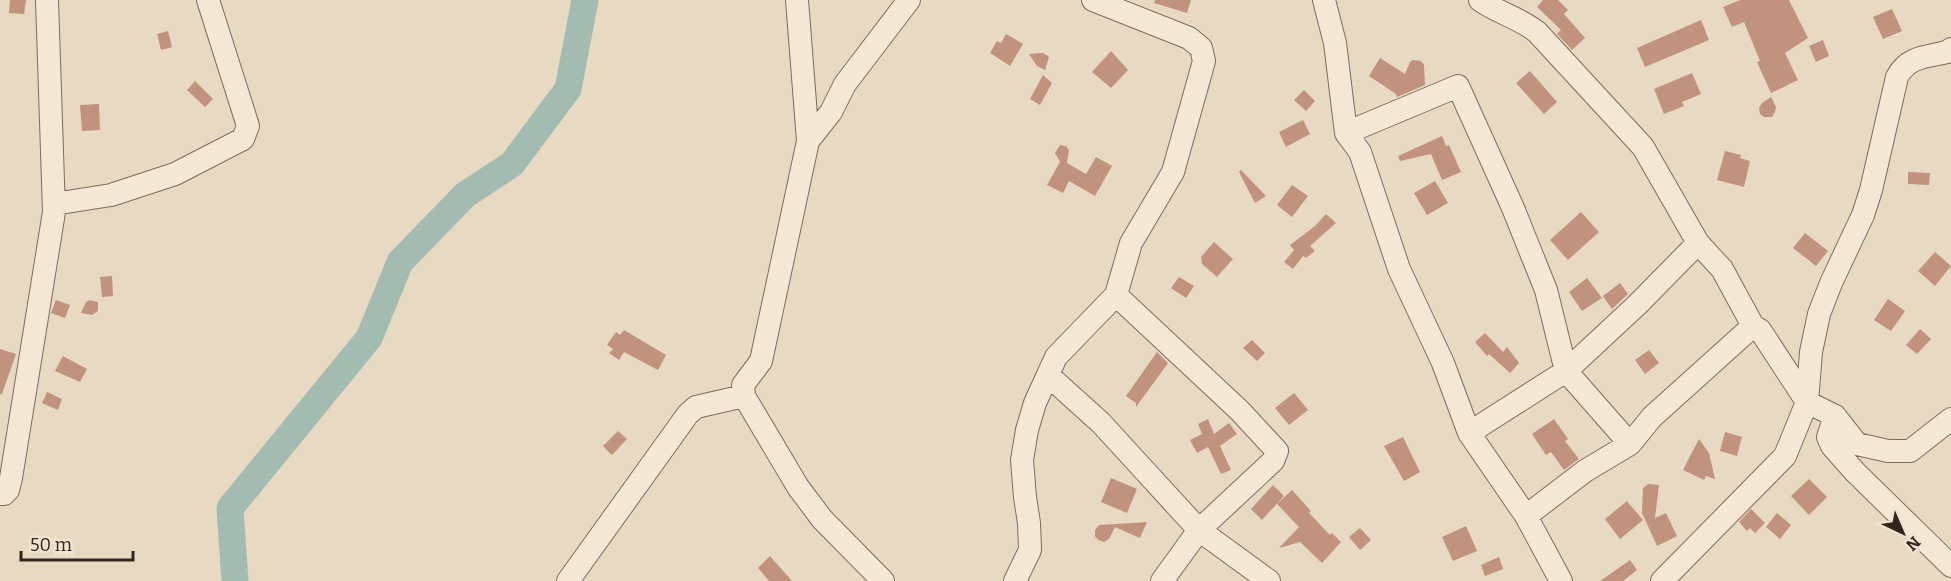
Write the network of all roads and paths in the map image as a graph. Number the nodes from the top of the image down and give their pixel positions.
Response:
1 (47, 0) edge
2 (208, 0) edge
3 (797, 0) edge
4 (909, 0) edge
5 (1093, 0) edge
6 (1324, 0) edge
7 (1480, 0) edge
8 (1951, 49) edge
9 (1346, 133) junction
10 (808, 141) junction
11 (54, 204) junction
12 (1698, 243) junction
13 (1116, 295) junction
14 (1753, 326) junction
15 (1566, 370) junction
16 (1049, 376) junction
17 (744, 396) junction
18 (1807, 402) junction
19 (1835, 416) junction
20 (1951, 419) edge
21 (1469, 433) junction
22 (1630, 444) junction
23 (0, 494) edge
24 (1526, 516) junction
25 (1199, 530) junction
26 (1951, 566) edge
27 (1951, 576) edge
28 (568, 581) edge
29 (883, 581) edge
30 (1015, 581) edge
31 (1162, 581) edge
32 (1269, 581) edge
33 (1561, 581) edge
34 (1662, 581) edge
35 (1946, 581) edge

1 - 11 street
2 - 11 street
3 - 10 street
4 - 10 street
5 - 13 street
6 - 9 street
7 - 12 street
8 - 18 street
9 - 15 street
9 - 21 street
10 - 17 street
11 - 23 street
12 - 14 street
12 - 15 street
13 - 16 street
13 - 25 street
14 - 18 street
14 - 22 street
15 - 21 street
15 - 22 street
16 - 25 street
16 - 30 street
17 - 28 street
17 - 29 street
18 - 19 street
18 - 34 street
19 - 20 street
19 - 26 street
21 - 24 street
22 - 24 street
24 - 33 street
25 - 31 street
25 - 32 street
27 - 35 street

